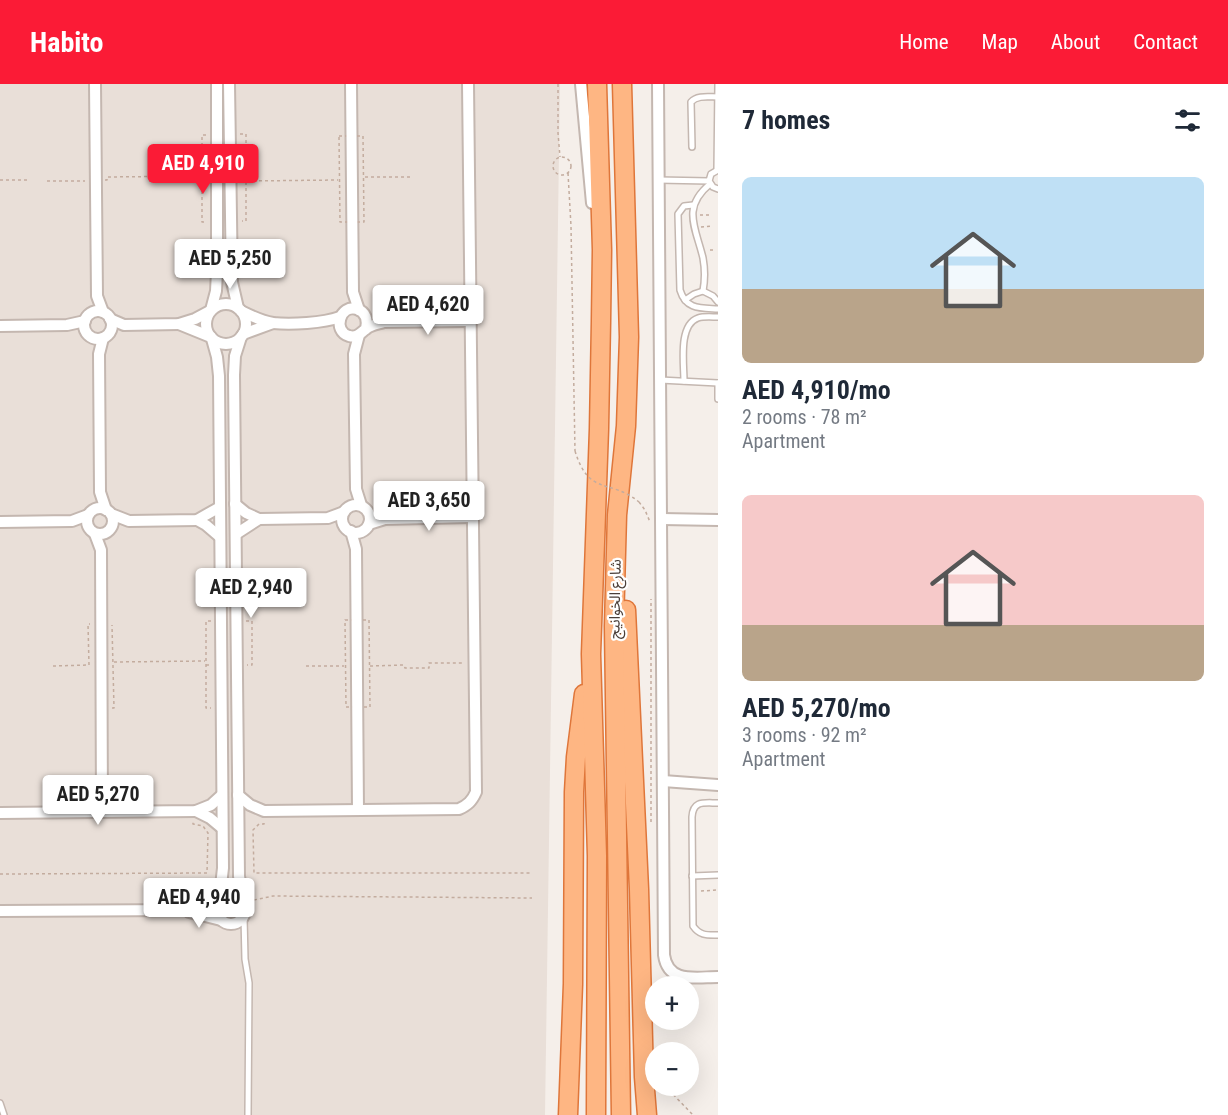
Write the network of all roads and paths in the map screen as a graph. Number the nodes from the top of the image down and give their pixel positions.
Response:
1 (95, 84) edge
2 (217, 84) edge
3 (229, 84) edge
4 (351, 84) edge
5 (468, 84) edge
6 (558, 84) edge
7 (581, 84) edge
8 (597, 84) edge
9 (622, 84) edge
10 (658, 84) edge
11 (718, 84) edge
12 (718, 99) edge
13 (230, 134) junction
14 (217, 135) junction
15 (692, 147) dead end
16 (718, 147) edge
17 (560, 158) junction
18 (717, 170) edge
19 (568, 173) junction
20 (201, 176) junction
21 (352, 177) junction
22 (411, 177) dead end
23 (0, 180) edge
24 (27, 180) dead end
25 (96, 180) junction
26 (658, 180) junction
27 (246, 181) junction
28 (47, 182) dead end
29 (710, 183) junction
30 (718, 189) edge
31 (693, 204) junction
32 (693, 215) junction
33 (711, 215) dead end
34 (217, 221) junction
35 (231, 221) junction
36 (602, 250) junction
37 (704, 291) junction
38 (353, 292) junction
39 (97, 296) junction
40 (685, 300) junction
41 (718, 300) edge
42 (718, 309) edge
43 (239, 310) junction
44 (211, 311) junction
45 (362, 313) junction
46 (344, 314) junction
47 (107, 316) junction
48 (88, 317) junction
49 (718, 317) edge
50 (471, 321) junction
51 (324, 322) junction
52 (384, 322) junction
53 (274, 323) junction
54 (179, 324) junction
55 (67, 325) junction
56 (124, 325) junction
57 (0, 326) edge
58 (354, 332) junction
59 (98, 335) junction
60 (242, 335) junction
61 (212, 338) junction
62 (660, 380) junction
63 (684, 381) junction
64 (718, 383) edge
65 (718, 399) edge
66 (100, 492) junction
67 (235, 504) junction
68 (220, 507) junction
69 (90, 512) junction
70 (108, 512) junction
71 (617, 515) junction
72 (473, 518) junction
73 (259, 519) junction
74 (356, 519) junction
75 (662, 519) junction
76 (197, 520) junction
77 (718, 520) edge
78 (72, 521) junction
79 (129, 521) junction
80 (0, 522) edge
81 (651, 524) dead end
82 (91, 530) junction
83 (109, 530) junction
84 (236, 534) junction
85 (220, 537) junction
86 (101, 550) junction
87 (651, 600) dead end
88 (591, 654) junction
89 (206, 661) dead end
90 (113, 662) dead end
91 (475, 663) junction
92 (101, 665) junction
93 (53, 666) dead end
94 (306, 666) dead end
95 (357, 666) junction
96 (663, 781) junction
97 (718, 785) edge
98 (222, 795) junction
99 (238, 795) junction
100 (718, 803) edge
101 (358, 810) junction
102 (195, 811) junction
103 (264, 811) junction
104 (102, 812) junction
105 (0, 813) edge
106 (238, 827) junction
107 (222, 828) junction
108 (651, 831) dead end
109 (531, 873) dead end
110 (0, 874) edge
111 (718, 875) edge
112 (692, 876) junction
113 (718, 890) edge
114 (692, 892) junction
115 (532, 898) dead end
116 (218, 904) junction
117 (244, 908) junction
118 (183, 910) junction
119 (0, 911) edge
120 (221, 920) junction
121 (718, 935) edge
122 (718, 977) edge
123 (675, 1096) edge
124 (0, 1103) edge
125 (4, 1115) edge
126 (248, 1115) edge
127 (568, 1115) edge
128 (596, 1115) edge
129 (621, 1115) edge
130 (647, 1115) edge
131 (693, 1115) edge

1 - 25 street
2 - 14 street
3 - 13 street
4 - 21 street
5 - 50 street
6 - 17 path
7 - 36 street
8 - 36 highway, شارع الخوانيج
9 - 71 highway, شارع الخوانيج
10 - 26 street
11 - 12 lane
12 - 15 lane
12 - 16 lane
13 - 27 path
13 - 35 street
14 - 20 path
14 - 34 street
16 - 18 lane
17 - 19 path
17 - 19 path
18 - 29 lane
19 - 81 path, bridge
20 - 25 path
20 - 34 path
21 - 22 path
21 - 27 path
21 - 38 street
23 - 24 path
25 - 28 path
25 - 39 street
26 - 29 lane
26 - 62 street
27 - 35 path
29 - 30 lane
29 - 31 lane
31 - 32 lane
31 - 40 lane
32 - 33 path
32 - 37 lane
34 - 44 street
35 - 43 street
36 - 88 highway, شارع الخوانيج
37 - 40 lane
37 - 41 lane
38 - 45 street
38 - 46 street
39 - 47 street
39 - 48 street
40 - 42 lane
43 - 44 street
43 - 53 street
43 - 60 street
44 - 54 street
44 - 61 street
45 - 46 street
45 - 52 street
45 - 58 street
46 - 51 street
46 - 58 street
47 - 48 street
47 - 56 street
47 - 59 street
48 - 55 street
48 - 59 street
49 - 63 lane
50 - 52 street
50 - 72 street
51 - 53 street
51 - 58 street
52 - 58 street
53 - 60 street
54 - 56 street
54 - 61 street
55 - 57 street
55 - 59 street
56 - 59 street
58 - 74 street
59 - 66 street
60 - 61 street
60 - 67 street
61 - 68 street
62 - 63 lane
62 - 75 street
63 - 64 lane
64 - 65 lane
66 - 69 street
66 - 70 street
67 - 73 street
67 - 84 street
68 - 76 street
68 - 85 street
69 - 70 street
69 - 78 street
69 - 82 street
70 - 79 street
70 - 83 street
71 - 129 highway, شارع الخوانيج
71 - 130 highway
72 - 74 street
72 - 91 street
73 - 74 street
73 - 84 street
74 - 95 street
75 - 77 street
75 - 96 street
76 - 79 street
76 - 85 street
78 - 80 street
78 - 82 street
79 - 83 street
82 - 83 street
82 - 86 street
83 - 86 street
84 - 99 street
85 - 98 street
86 - 92 street
87 - 108 path
88 - 127 highway
88 - 128 highway, شارع الخوانيج
89 - 90 path
91 - 95 path
91 - 101 street
92 - 93 path
92 - 104 street
94 - 95 path
95 - 101 street
96 - 97 street
96 - 122 street
98 - 102 street
98 - 107 street
99 - 103 street
99 - 106 street
100 - 112 lane
101 - 103 street
102 - 104 street
102 - 107 street
102 - 110 path
103 - 106 street
103 - 109 path
104 - 105 street
106 - 117 street
107 - 116 street
111 - 112 lane
112 - 114 lane
113 - 114 path
114 - 121 lane
115 - 117 path
116 - 117 street
116 - 118 street
116 - 120 street
117 - 120 street
117 - 126 lane
118 - 119 street
118 - 120 street
123 - 131 path
124 - 125 lane

